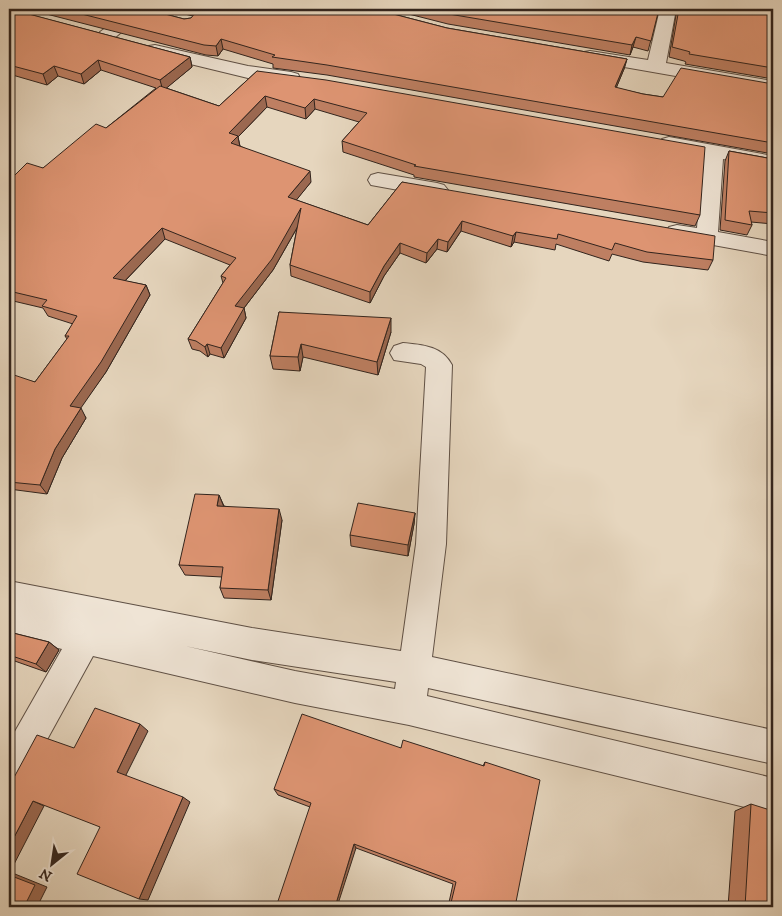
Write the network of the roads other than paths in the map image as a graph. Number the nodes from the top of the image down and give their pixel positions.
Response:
1 (140, 9) edge
2 (668, 9) edge
3 (737, 9) edge
4 (160, 14) edge
5 (773, 15) edge
6 (572, 53) edge
7 (656, 67) junction
8 (307, 80) edge
9 (773, 87) edge
10 (647, 139) edge
11 (713, 151) junction
12 (773, 162) edge
13 (378, 180) dead end
14 (455, 193) edge
15 (658, 229) edge
16 (707, 238) junction
17 (771, 249) dead end
18 (403, 353) dead end
19 (9, 595) edge
20 (9, 622) edge
21 (85, 640) junction
22 (412, 687) junction
23 (773, 747) edge
24 (9, 775) edge
25 (773, 796) edge

1 - 4 street
1 - 8 street
2 - 7 street
3 - 5 street
6 - 7 street
7 - 9 street
10 - 11 street
11 - 12 street
11 - 16 street
13 - 14 street
15 - 16 street
16 - 17 street
18 - 22 street
19 - 22 street
20 - 21 street
21 - 22 street
21 - 24 street
22 - 23 street
22 - 25 street

